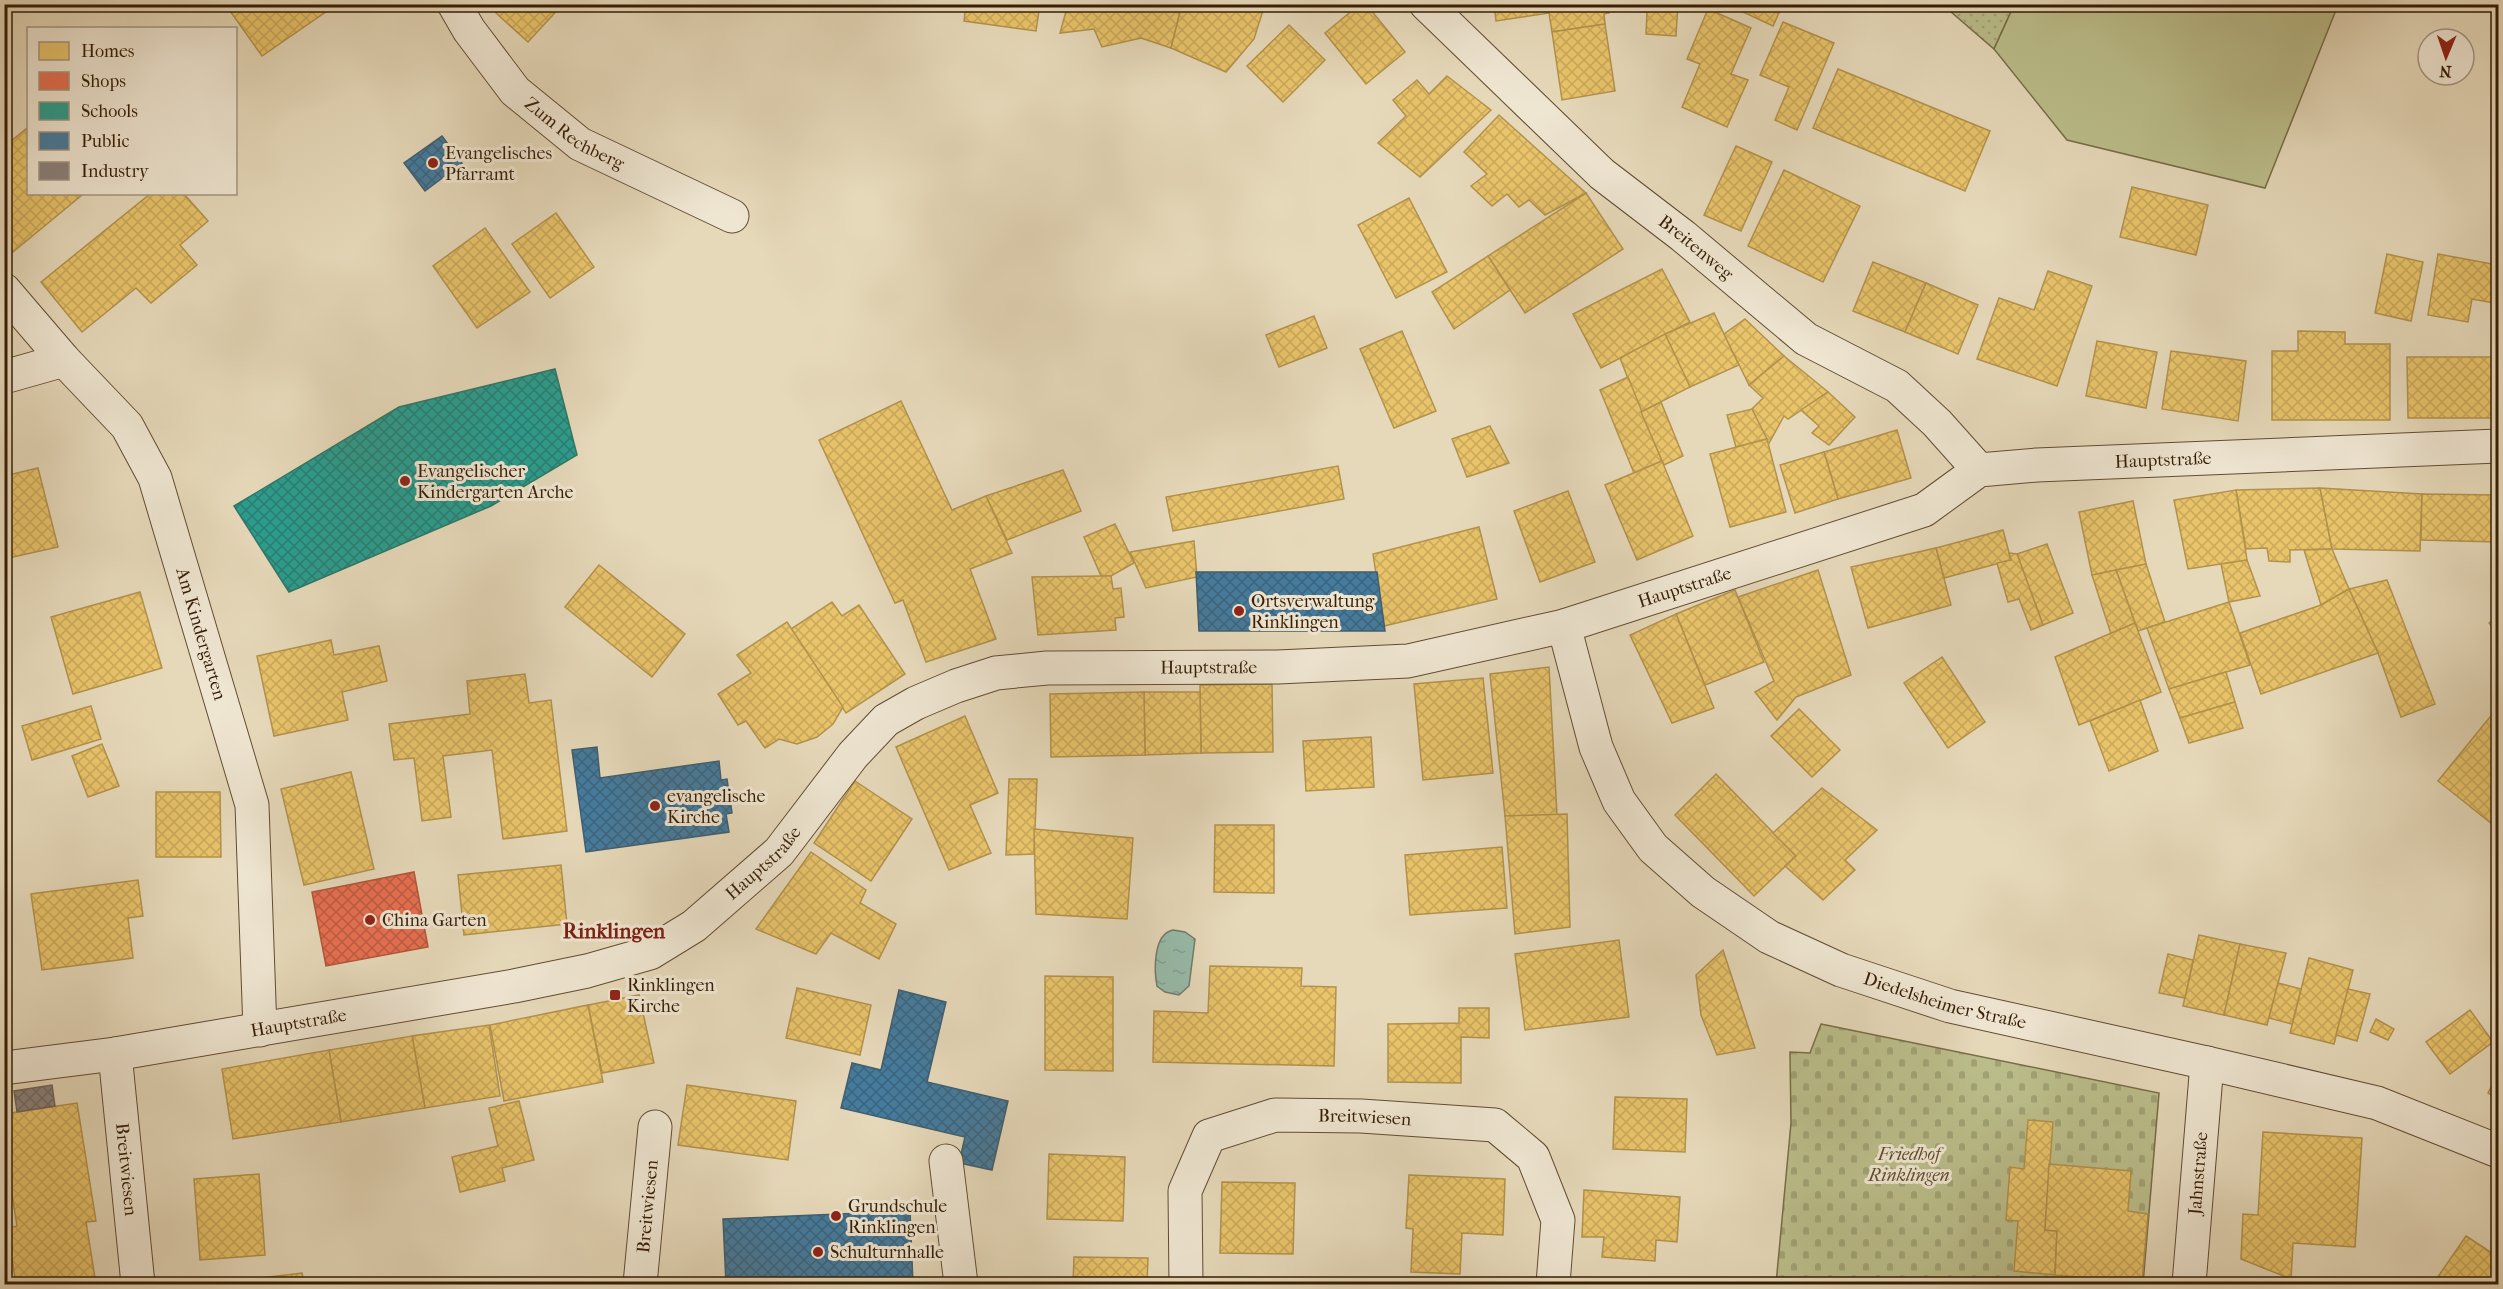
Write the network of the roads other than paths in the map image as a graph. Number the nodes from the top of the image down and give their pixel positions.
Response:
1 (454, 4) edge
2 (1426, 4) edge
3 (732, 216) dead end
4 (4, 290) edge
5 (64, 360) junction
6 (4, 377) edge
7 (2499, 446) edge
8 (1979, 470) junction
9 (1564, 626) junction
10 (260, 1030) junction
11 (115, 1054) junction
12 (2207, 1063) junction
13 (4, 1068) edge
14 (655, 1127) dead end
15 (2499, 1151) edge
16 (946, 1161) dead end
17 (138, 1284) edge
18 (640, 1284) edge
19 (961, 1284) edge
20 (1186, 1284) edge
21 (1553, 1284) edge
22 (2189, 1284) edge

1 - 3 street, Zum Rechberg
2 - 8 street, Breitenweg
4 - 5 street, Am Kindergarten
5 - 6 street
5 - 10 street, Am Kindergarten
7 - 8 street, Hauptstraße
8 - 9 street, Hauptstraße
9 - 10 street, Hauptstraße
9 - 12 street, Diedelsheimer Straße
10 - 11 street, Hauptstraße
11 - 13 street, Hauptstraße
11 - 17 street, Breitwiesen
12 - 15 street, Diedelsheimer Straße
12 - 22 street, Jahnstraße
14 - 18 street, Breitwiesen
16 - 19 street
20 - 21 street, Breitwiesen

